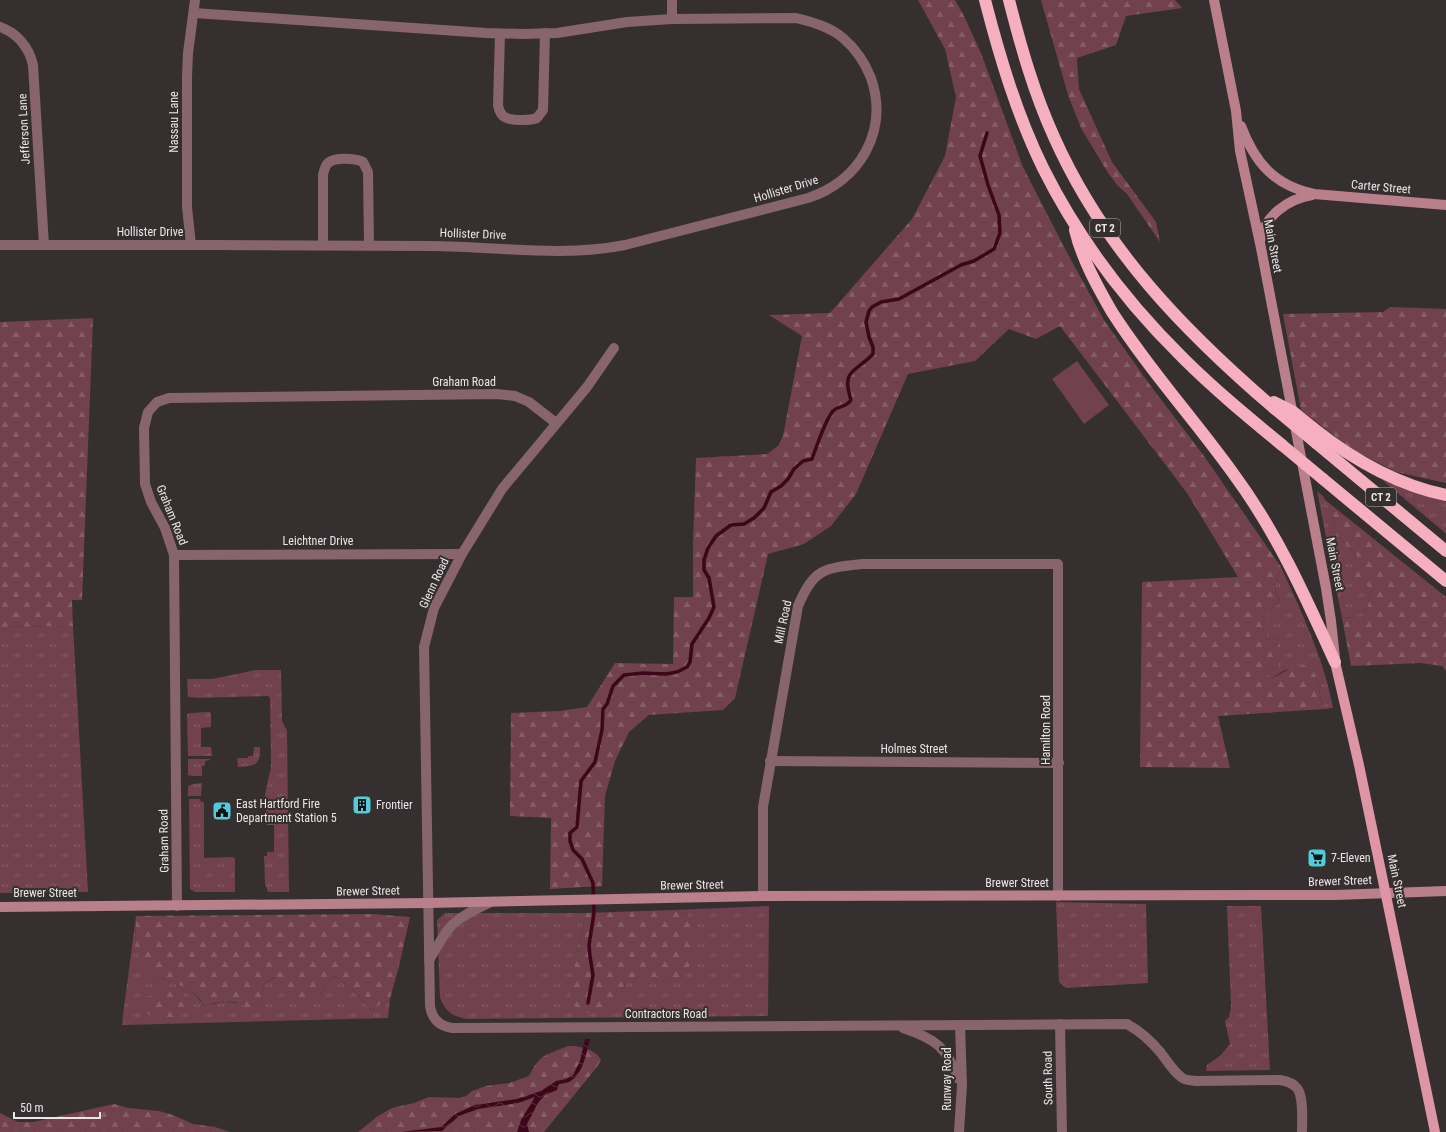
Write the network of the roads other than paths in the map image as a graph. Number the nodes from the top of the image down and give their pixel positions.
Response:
1 (195, 0) edge
2 (672, 0) edge
3 (985, 0) edge
4 (1008, 0) edge
5 (1214, 0) edge
6 (194, 12) junction
7 (672, 19) junction
8 (0, 27) edge
9 (500, 34) junction
10 (545, 34) junction
11 (1236, 111) junction
12 (1314, 194) junction
13 (1446, 205) edge
14 (1072, 219) junction
15 (0, 245) edge
16 (44, 245) junction
17 (191, 245) junction
18 (324, 245) junction
19 (369, 245) junction
20 (1261, 248) junction
21 (614, 348) dead end
22 (1275, 406) junction
23 (556, 423) junction
24 (1446, 495) edge
25 (1446, 551) edge
26 (462, 554) junction
27 (174, 555) junction
28 (1058, 564) joint
29 (1446, 581) edge
30 (1335, 662) junction
31 (770, 761) junction
32 (1059, 763) junction
33 (1446, 891) edge
34 (1385, 893) junction
35 (763, 896) junction
36 (1058, 896) junction
37 (491, 902) junction
38 (428, 903) junction
39 (177, 906) junction
40 (0, 907) edge
41 (429, 960) junction
42 (1060, 1024) junction
43 (896, 1025) junction
44 (960, 1025) junction
45 (962, 1084) junction
46 (959, 1132) edge
47 (1062, 1132) edge
48 (1302, 1132) edge
49 (1435, 1132) edge

1 - 6 street, Nassau Lane
2 - 7 street
3 - 14 highway, CT 2
4 - 22 highway, CT 2
5 - 11 main road, Main Street
6 - 9 street, Hollister Drive
6 - 17 street, Nassau Lane
7 - 10 street, Hollister Drive
7 - 19 street, Hollister Drive
8 - 16 street, Jefferson Lane
9 - 10 street, Hollister Drive
9 - 10 street
11 - 12 main road, Carter Street
11 - 20 main road, Main Street
12 - 13 main road, Carter Street
12 - 20 main road, Carter Street
14 - 29 highway, CT 2, bridge
14 - 30 highway
15 - 16 street, Hollister Drive
16 - 17 street, Hollister Drive
17 - 18 street, Hollister Drive
18 - 19 street, Hollister Drive
18 - 19 street
20 - 30 main road, Main Street
21 - 23 street, Glenn Road
22 - 24 highway, bridge
22 - 25 highway, CT 2, bridge
23 - 26 street, Glenn Road
23 - 27 street, Graham Road
26 - 27 street, Leichtner Drive
26 - 38 street, Glenn Road
27 - 39 street, Graham Road
28 - 31 street, Mill Road
28 - 32 street, Hamilton Road
30 - 34 main road, Main Street
31 - 32 street, Holmes Street
31 - 35 street, Mill Road
32 - 36 street, Hamilton Road
33 - 34 main road, Brewer Street
34 - 36 main road, Brewer Street
34 - 49 main road, Main Street
35 - 36 main road, Brewer Street
35 - 37 main road, Brewer Street
37 - 38 main road, Brewer Street
37 - 41 street
38 - 39 main road, Brewer Street
38 - 41 street, Contractors Road
39 - 40 main road, Brewer Street
41 - 43 street, Contractors Road
42 - 44 street, Contractors Road
42 - 47 street, South Road
42 - 48 street, Contractors Road
43 - 44 street, Contractors Road
43 - 45 street
44 - 45 street, Runway Road
45 - 46 street, Runway Road

